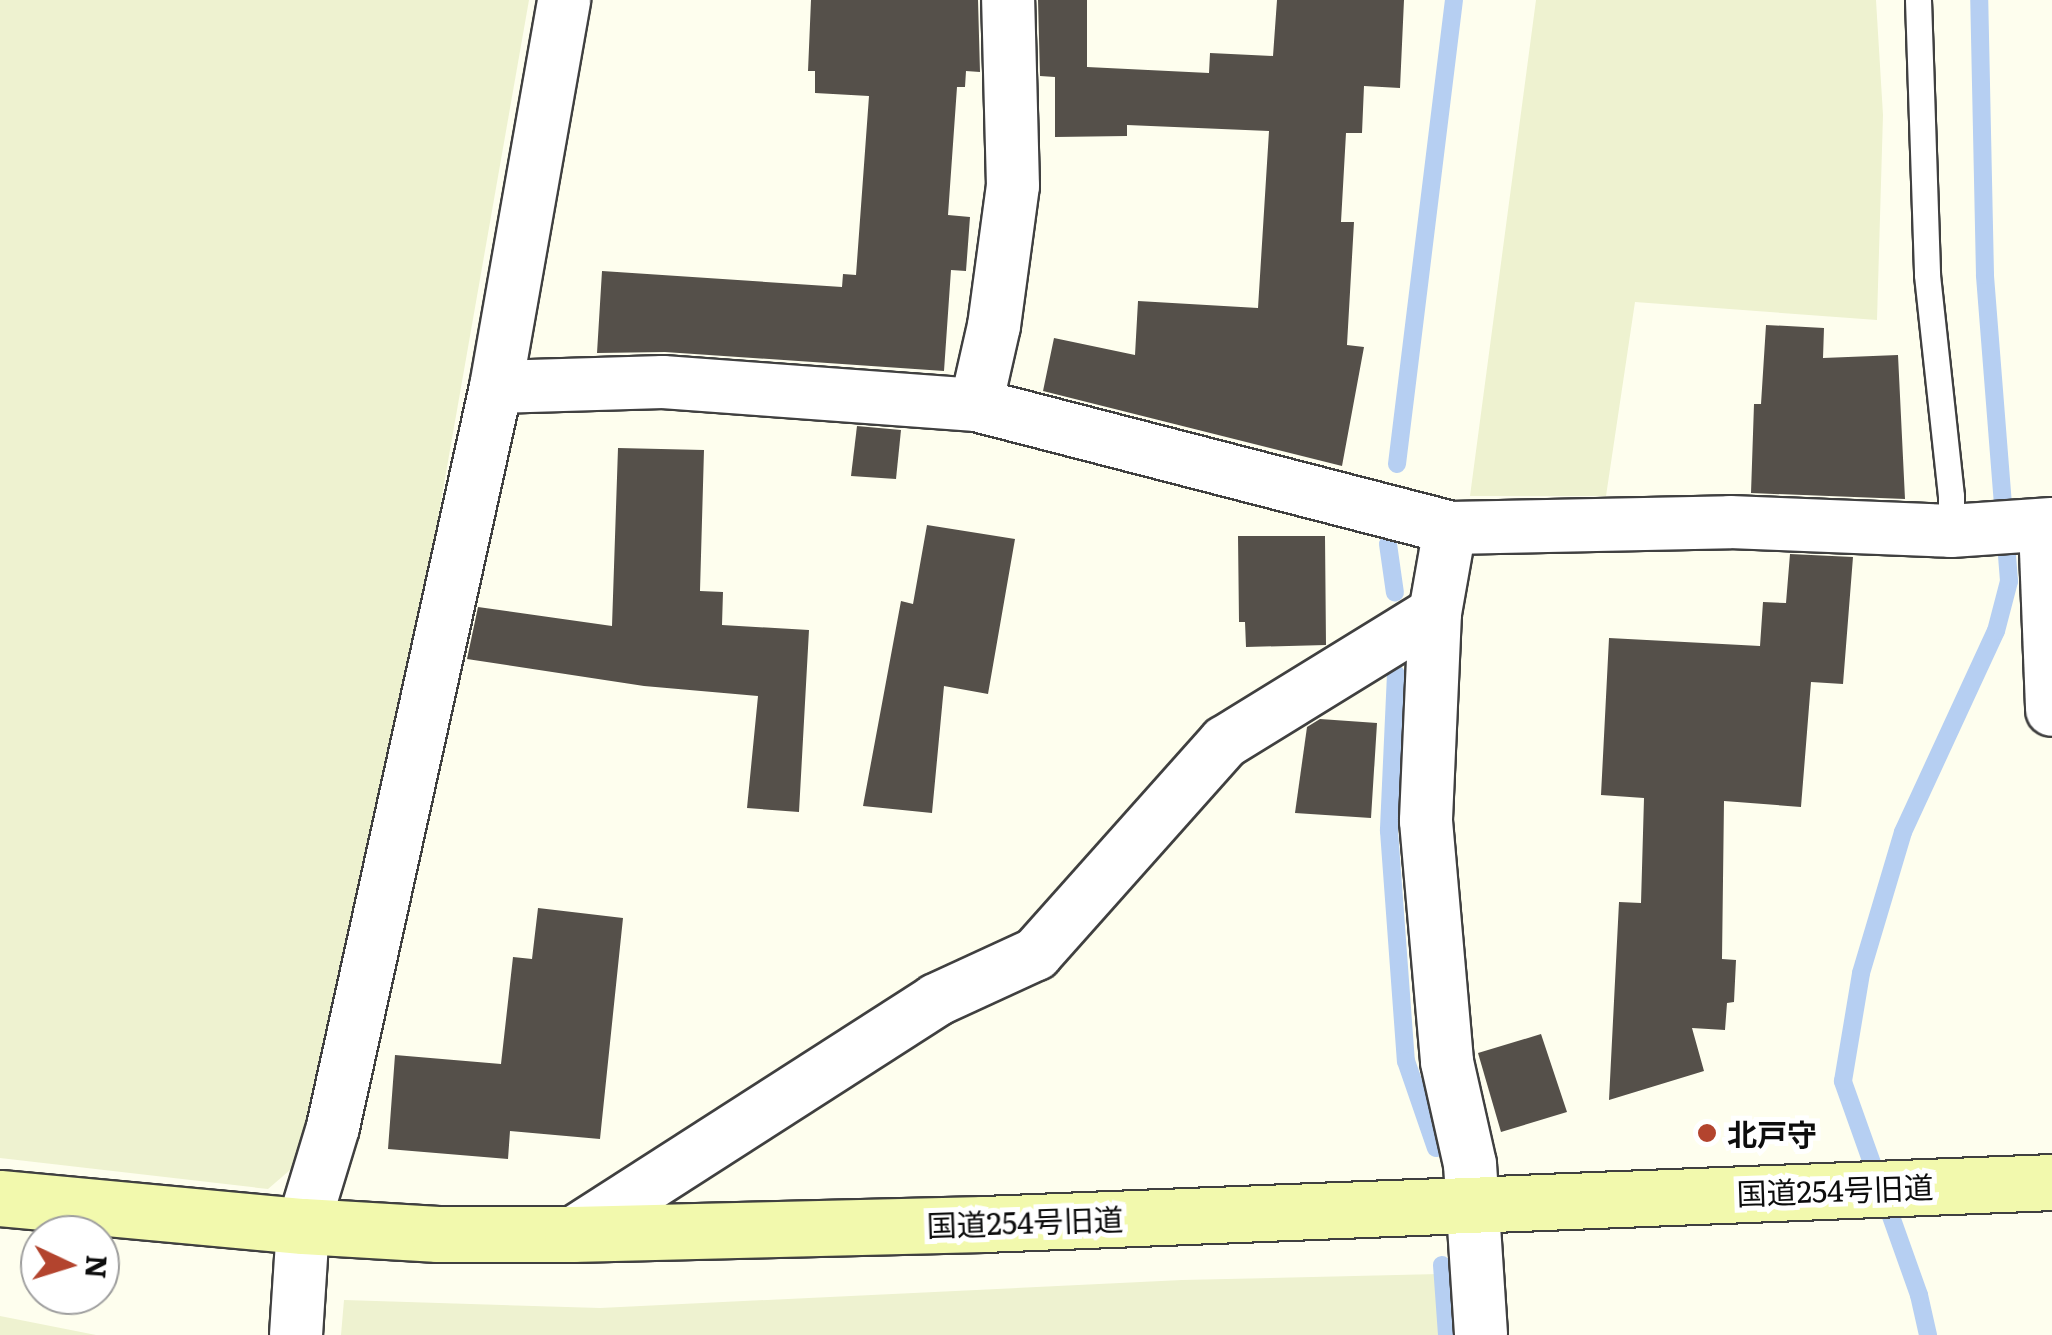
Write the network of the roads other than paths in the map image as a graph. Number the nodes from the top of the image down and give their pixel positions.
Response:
1 (564, 0) edge
2 (1008, 0) edge
3 (1918, 0) edge
4 (496, 387) junction
5 (976, 405) junction
6 (2048, 524) edge
7 (1450, 528) junction
8 (1950, 532) junction
9 (1435, 614) junction
10 (2052, 710) edge
11 (2052, 1182) edge
12 (0, 1198) edge
13 (1473, 1201) junction
14 (303, 1226) junction
15 (572, 1234) junction
16 (296, 1335) edge
17 (1480, 1335) edge

1 - 4 street
2 - 5 street
3 - 8 lane
4 - 5 street
4 - 14 street
5 - 7 street
6 - 8 street
6 - 10 street
7 - 8 street
7 - 9 street
9 - 13 street
9 - 15 street
11 - 13 street, 国道254号旧道
12 - 14 street, 国道254号旧道
13 - 15 street, 国道254号旧道
13 - 17 street
14 - 15 street, 国道254号旧道
14 - 16 street

